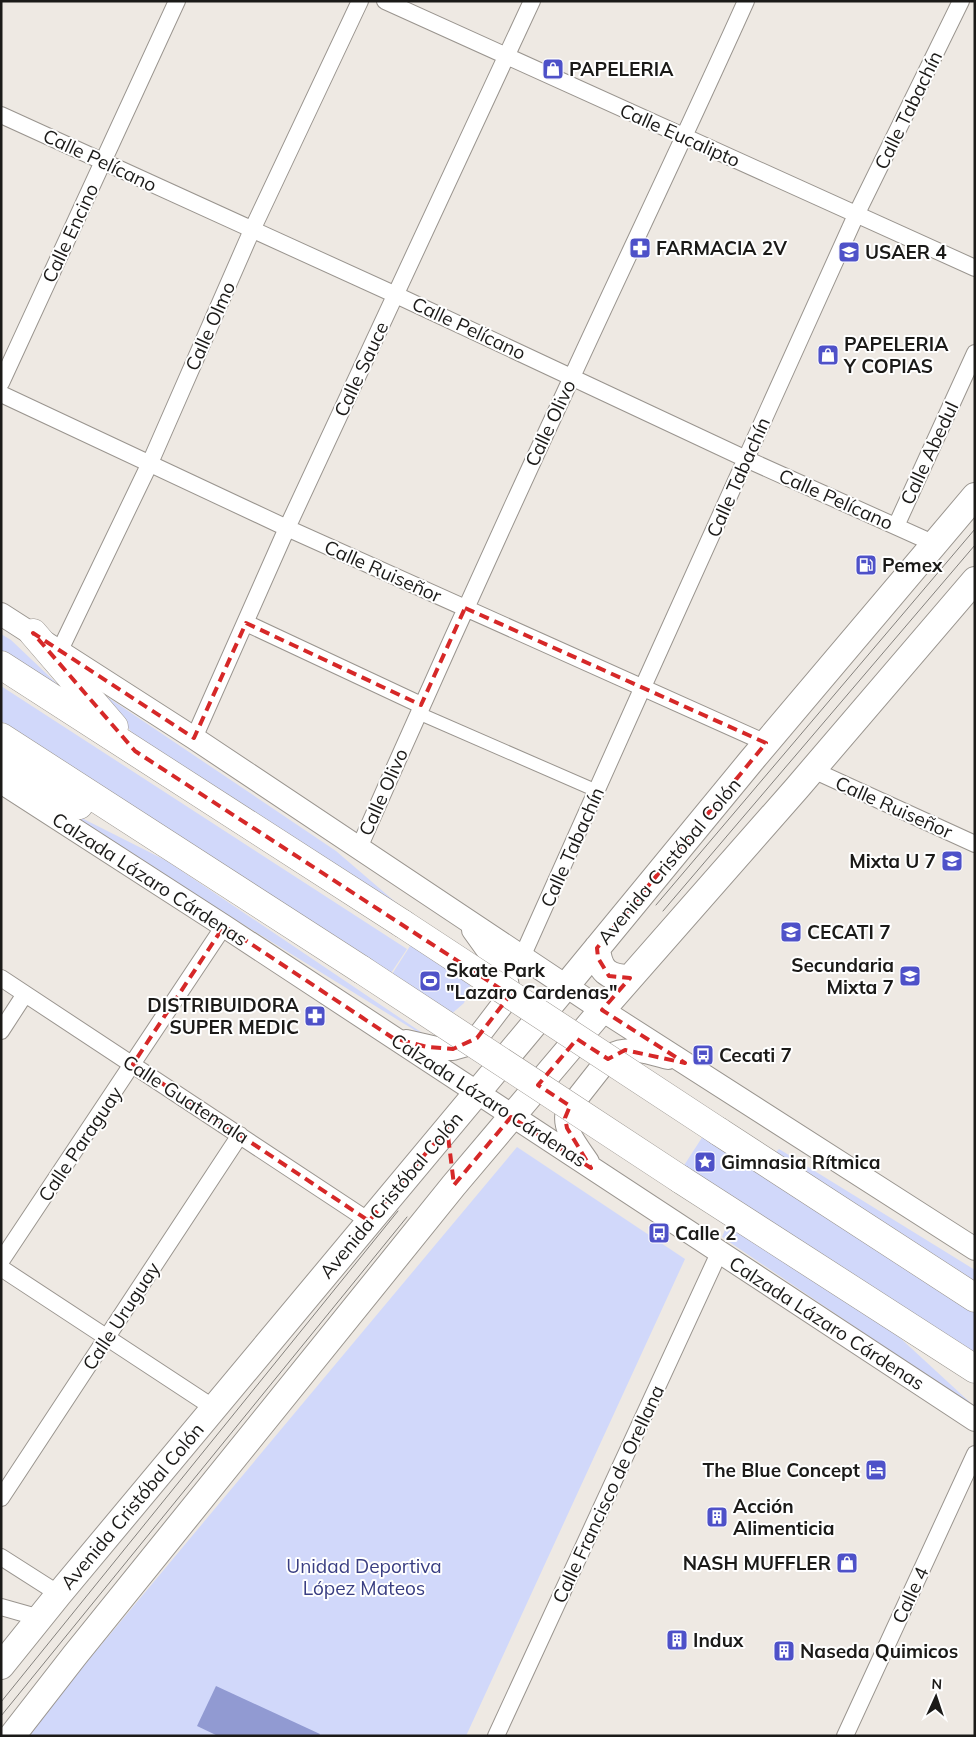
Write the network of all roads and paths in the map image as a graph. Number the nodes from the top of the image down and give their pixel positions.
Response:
1 (177, 1) edge
2 (360, 1) edge
3 (385, 1) edge
4 (532, 1) edge
5 (746, 1) edge
6 (961, 1) edge
7 (506, 57) junction
8 (1, 115) edge
9 (685, 138) junction
10 (103, 161) junction
11 (856, 215) junction
12 (252, 230) junction
13 (975, 268) edge
14 (396, 294) junction
15 (975, 353) edge
16 (572, 376) junction
17 (1, 383) edge
18 (1, 394) edge
19 (746, 459) junction
20 (150, 463) junction
21 (975, 496) edge
22 (896, 526) junction
23 (287, 528) junction
24 (936, 544) junction
25 (975, 580) edge
26 (465, 608) junction
27 (1, 614) edge
28 (246, 623) junction
29 (33, 633) junction
30 (60, 650) junction
31 (1, 665) edge
32 (642, 689) junction
33 (420, 709) junction
34 (1, 737) edge
35 (194, 738) junction
36 (766, 744) junction
37 (135, 751) junction
38 (812, 770) junction
39 (3, 784) edge
40 (597, 791) junction
41 (975, 844) edge
42 (359, 848) junction
43 (180, 853) junction
44 (465, 918) junction
45 (224, 926) junction
46 (597, 948) junction
47 (522, 957) junction
48 (1, 978) edge
49 (630, 978) junction
50 (566, 986) junction
51 (25, 994) junction
52 (602, 1010) junction
53 (1, 1031) edge
54 (393, 1038) junction
55 (685, 1063) junction
56 (133, 1064) junction
57 (476, 1093) junction
58 (511, 1116) junction
59 (444, 1132) junction
60 (240, 1135) junction
61 (591, 1168) junction
62 (454, 1185) junction
63 (369, 1221) junction
64 (975, 1249) edge
65 (720, 1253) junction
66 (1, 1262) edge
67 (1, 1268) edge
68 (975, 1298) edge
69 (892, 1315) junction
70 (106, 1337) junction
71 (975, 1369) edge
72 (975, 1390) edge
73 (214, 1408) junction
74 (975, 1420) edge
75 (975, 1454) edge
76 (1, 1498) edge
77 (1, 1557) edge
78 (59, 1594) junction
79 (1, 1607) edge
80 (40, 1618) junction
81 (1, 1666) edge
82 (12, 1736) edge
83 (496, 1736) edge
84 (845, 1736) edge

1 - 10 street, Calle Encino
2 - 12 street, Calle Olmo
3 - 7 street, Calle Eucalipto
4 - 7 street, Calle Sauce
5 - 9 street, Calle Olivo
6 - 11 street, Calle Tabachín
7 - 9 street, Calle Eucalipto
7 - 14 street, Calle Sauce
8 - 10 street, Calle Pelícano
9 - 11 street, Calle Eucalipto
9 - 16 street, Calle Olivo
10 - 12 street, Calle Pelícano
10 - 17 street, Calle Encino
11 - 13 street, Calle Eucalipto
11 - 19 street, Calle Tabachín
12 - 14 street, Calle Pelícano
12 - 20 street, Calle Olmo
14 - 16 street, Calle Pelícano
14 - 23 street, Calle Sauce
15 - 22 street, Calle Abedul
16 - 19 street, Calle Pelícano
16 - 26 street, Calle Olivo
18 - 20 street, Calle Ruiseñor
19 - 22 street, Calle Pelícano
19 - 32 street, Calle Tabachín
20 - 23 street, Calle Ruiseñor
20 - 30 street, Calle Olmo
21 - 24 main road, Avenida Cristóbal Colón
22 - 24 street, Calle Pelícano
23 - 26 street, Calle Ruiseñor
23 - 28 street, Calle Sauce
24 - 36 main road, Avenida Cristóbal Colón
25 - 38 main road
26 - 32 street, Calle Ruiseñor
26 - 33 street, Calle Olivo
27 - 29 main road
28 - 33 street
28 - 35 street, Calle Sauce
29 - 30 main road
29 - 37 highway
30 - 35 main road
31 - 37 highway
32 - 36 street, Calle Ruiseñor
32 - 40 street, Calle Tabachín
33 - 40 street
33 - 42 street, Calle Olivo
34 - 43 highway, Calzada Lázaro Cárdenas
35 - 42 main road
36 - 46 main road, Avenida Cristóbal Colón
37 - 68 highway, bridge
38 - 41 street, Calle Ruiseñor
38 - 49 main road
39 - 43 highway
39 - 45 main road, Calzada Lázaro Cárdenas
40 - 47 street, Calle Tabachín
42 - 44 main road
43 - 69 highway, Calzada Lázaro Cárdenas, bridge
44 - 47 main road
44 - 54 main road
45 - 54 main road, Calzada Lázaro Cárdenas
45 - 56 street, Calle Paraguay
46 - 49 main road
46 - 50 main road, Avenida Cristóbal Colón
47 - 50 main road
48 - 51 street, Calle Guatemala
49 - 52 main road
50 - 52 main road
50 - 57 main road, Avenida Cristóbal Colón
51 - 53 street
51 - 56 street, Calle Guatemala
52 - 55 main road
52 - 58 main road
54 - 57 main road, Calzada Lázaro Cárdenas
55 - 61 main road
55 - 64 main road
56 - 60 street, Calle Guatemala
56 - 66 street, Calle Paraguay
57 - 58 main road, Calzada Lázaro Cárdenas
57 - 59 main road, Avenida Cristóbal Colón
58 - 61 main road, Calzada Lázaro Cárdenas
58 - 62 main road
59 - 62 main road
59 - 63 main road, Avenida Cristóbal Colón
60 - 63 street, Calle Guatemala
60 - 70 street, Calle Uruguay
61 - 65 main road, Calzada Lázaro Cárdenas
62 - 82 main road
63 - 73 main road, Avenida Cristóbal Colón
65 - 74 main road, Calzada Lázaro Cárdenas
65 - 83 street, Calle Francisco de Orellana
67 - 70 street
69 - 71 highway, Calzada Lázaro Cárdenas
69 - 72 highway
70 - 73 street
70 - 76 street, Calle Uruguay
73 - 78 main road, Avenida Cristóbal Colón
75 - 84 street, Calle 4
77 - 78 street
78 - 80 main road, Avenida Cristóbal Colón
79 - 80 street
80 - 81 main road, Avenida Cristóbal Colón

